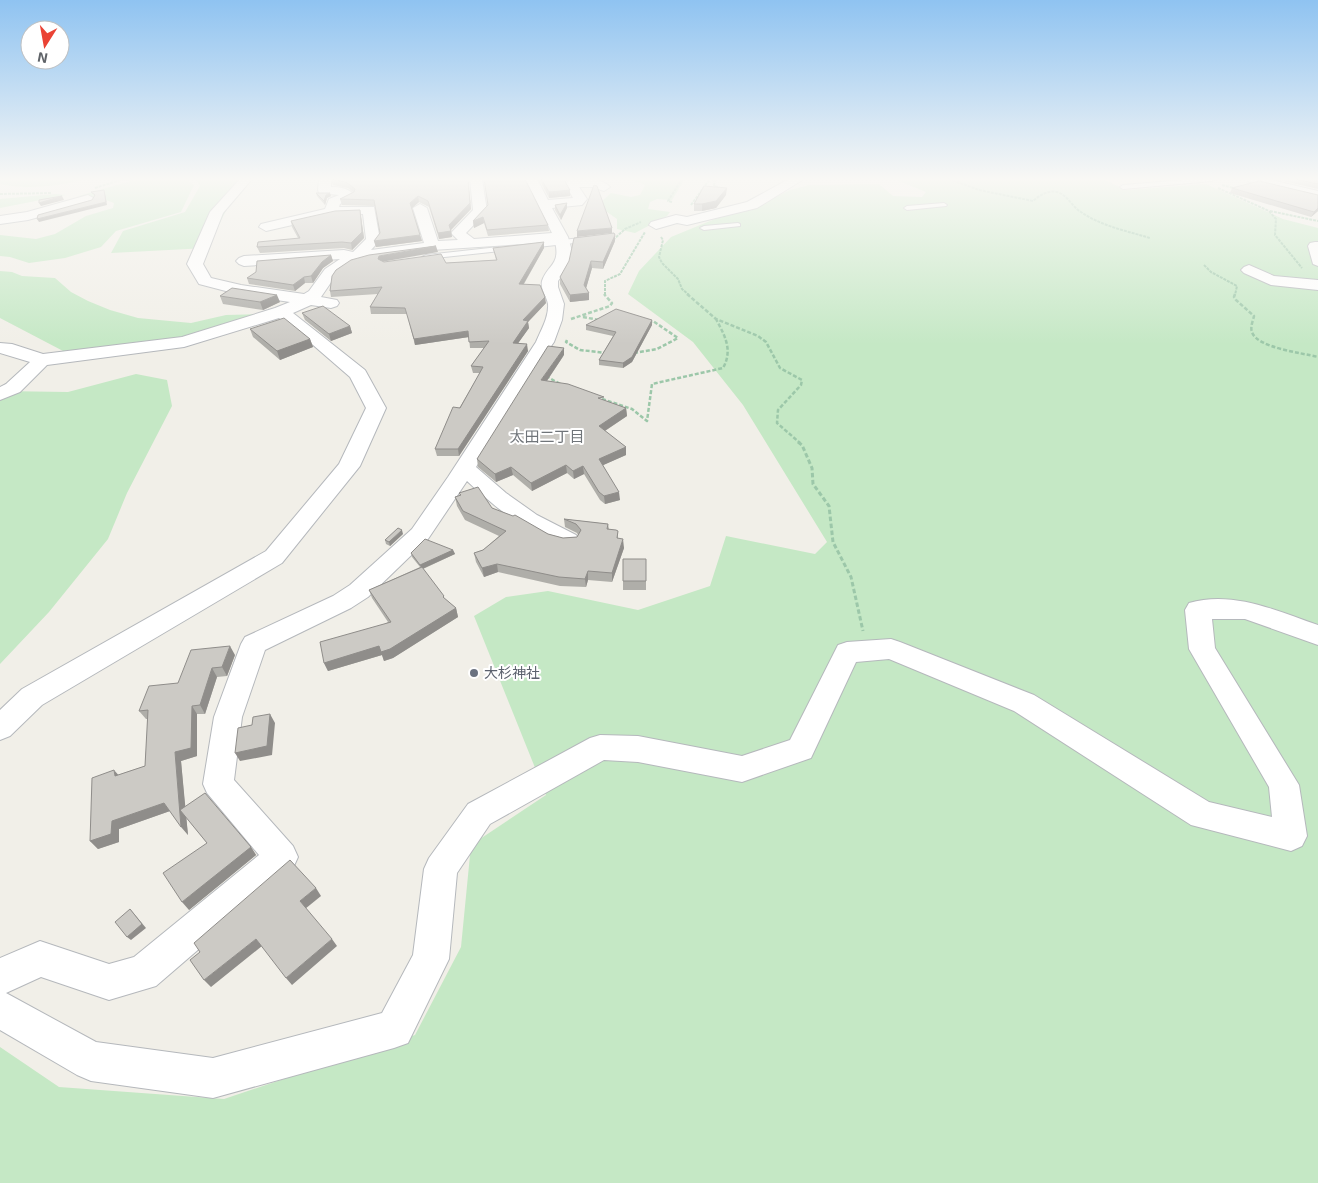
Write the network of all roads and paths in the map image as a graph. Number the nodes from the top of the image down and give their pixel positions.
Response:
1 (208, 234) edge
2 (371, 234) edge
3 (428, 234) edge
4 (459, 234) edge
5 (559, 234) edge
6 (619, 234) edge
7 (642, 234) edge
8 (660, 234) edge
9 (1138, 234) edge
10 (1275, 234) edge
11 (600, 238) edge
12 (1150, 238) dead end
13 (562, 240) junction
14 (470, 243) junction
15 (610, 243) edge
16 (432, 246) junction
17 (1318, 246) edge
18 (356, 258) junction
19 (419, 258) edge
20 (244, 262) dead end
21 (1318, 262) edge
22 (1204, 265) dead end
23 (1249, 270) dead end
24 (1304, 271) dead end
25 (1318, 285) edge
26 (306, 301) junction
27 (331, 303) dead end
28 (281, 312) junction
29 (583, 316) junction
30 (716, 319) junction
31 (601, 320) edge
32 (644, 323) edge
33 (565, 325) junction
34 (0, 348) edge
35 (616, 353) edge
36 (633, 353) edge
37 (1318, 357) edge
38 (42, 360) junction
39 (526, 369) junction
40 (566, 386) edge
41 (0, 394) edge
42 (602, 399) edge
43 (465, 468) junction
44 (568, 540) edge
45 (1318, 635) edge
46 (862, 650) junction
47 (0, 728) edge
48 (0, 977) edge
49 (0, 1009) edge

1 - 26 street
2 - 18 street
3 - 16 street
4 - 14 street
5 - 13 street
6 - 15 path
7 - 29 path
8 - 30 path
9 - 12 path
10 - 24 path
11 - 13 lane
13 - 14 street
13 - 19 lane
13 - 33 street
14 - 16 street
16 - 18 street
17 - 21 street
18 - 20 street
18 - 26 street
22 - 37 path
23 - 25 street
26 - 27 street
26 - 28 street
28 - 38 street
28 - 47 street
29 - 31 path
29 - 33 path
30 - 42 path
30 - 46 path
32 - 36 path
33 - 35 path
33 - 39 street
34 - 38 street
38 - 41 street
39 - 40 path
39 - 43 street
43 - 44 street
43 - 48 street
45 - 46 street
46 - 49 street

